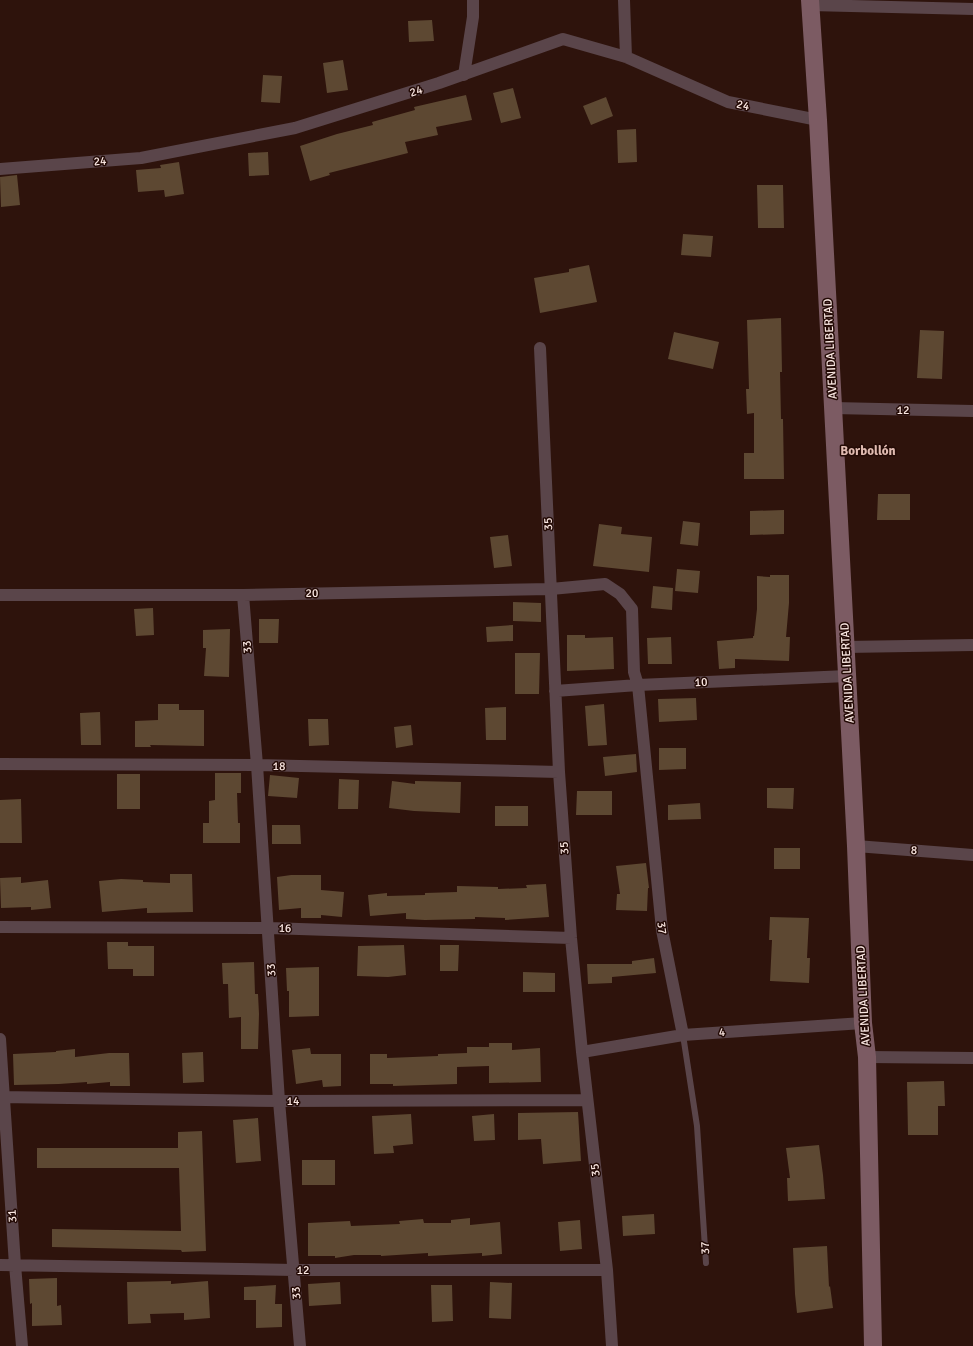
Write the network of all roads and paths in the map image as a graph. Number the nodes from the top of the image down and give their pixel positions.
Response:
1 (473, 0) edge
2 (624, 0) edge
3 (810, 2) edge
4 (973, 10) edge
5 (626, 57) junction
6 (464, 75) junction
7 (818, 120) junction
8 (0, 169) edge
9 (540, 348) dead end
10 (833, 408) junction
11 (973, 411) edge
12 (551, 588) junction
13 (620, 594) joint
14 (0, 595) edge
15 (243, 595) junction
16 (973, 645) edge
17 (845, 647) junction
18 (847, 676) junction
19 (638, 685) junction
20 (555, 691) junction
21 (0, 764) edge
22 (257, 765) junction
23 (559, 772) junction
24 (856, 846) junction
25 (973, 855) edge
26 (0, 927) edge
27 (269, 928) junction
28 (571, 938) junction
29 (863, 1023) junction
30 (682, 1035) junction
31 (0, 1039) edge
32 (582, 1052) junction
33 (867, 1057) junction
34 (973, 1058) edge
35 (2, 1097) edge
36 (587, 1100) junction
37 (279, 1101) junction
38 (706, 1263) dead end
39 (0, 1265) edge
40 (14, 1265) junction
41 (294, 1270) junction
42 (607, 1270) junction
43 (22, 1346) edge
44 (300, 1346) edge
45 (612, 1346) edge
46 (873, 1346) edge

1 - 6 street
2 - 5 street
3 - 4 street
3 - 7 main road, AVENIDA LIBERTAD
5 - 6 street, 24
5 - 7 street, 24
6 - 8 street, 24
7 - 10 main road, AVENIDA LIBERTAD
9 - 12 street, 35
10 - 11 street, 12
10 - 17 main road, AVENIDA LIBERTAD
12 - 13 street, 20
12 - 15 street, 20
12 - 20 street, 35
13 - 19 street, 37
14 - 15 street, 20
15 - 22 street, 33
16 - 17 street
17 - 18 main road, AVENIDA LIBERTAD
18 - 19 street, 10
18 - 24 main road, AVENIDA LIBERTAD
19 - 20 street, 10
19 - 30 street, 37
20 - 23 street, 35
21 - 22 street, 18
22 - 23 street, 18
22 - 27 street, 33
23 - 28 street, 35
24 - 25 street, 8
24 - 29 main road, AVENIDA LIBERTAD
26 - 27 street, 16
27 - 28 street, 16
27 - 37 street, 33
28 - 32 street, 35
29 - 30 street, 4
29 - 33 main road, AVENIDA LIBERTAD
30 - 32 street, 4
30 - 38 lane, 37
31 - 35 street, 31
32 - 36 street, 35
33 - 34 street
33 - 46 main road, AVENIDA LIBERTAD
35 - 37 street, 14
35 - 40 street, 31
36 - 37 street, 14
36 - 42 street, 35
37 - 41 street, 33
39 - 40 street, 12
40 - 41 street, 12
40 - 43 street, 31
41 - 42 street, 12
41 - 44 street, 33
42 - 45 street, 35

